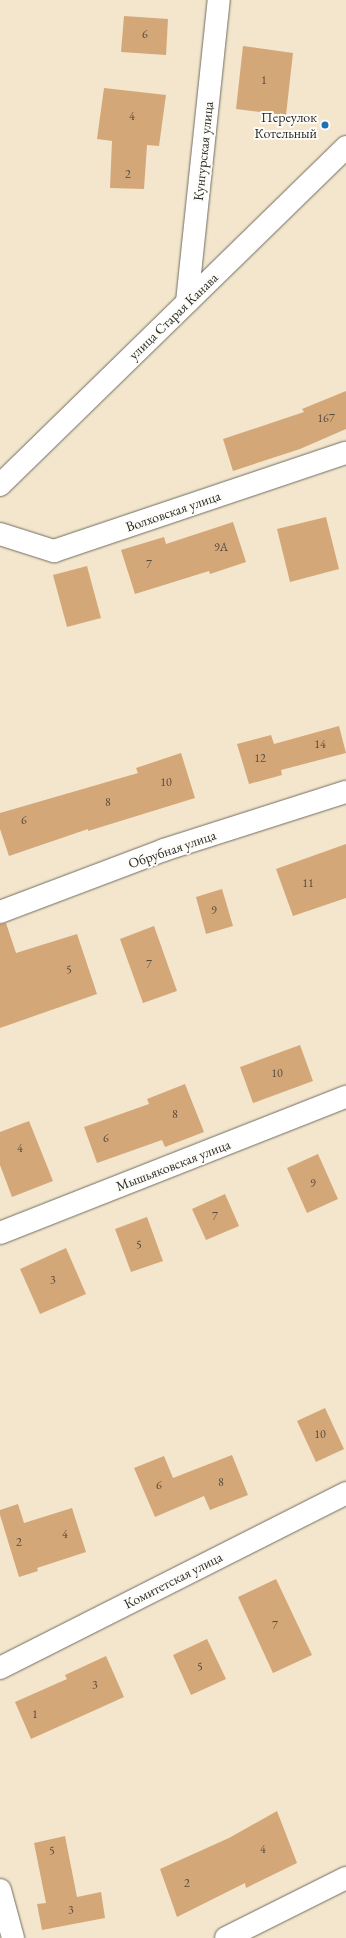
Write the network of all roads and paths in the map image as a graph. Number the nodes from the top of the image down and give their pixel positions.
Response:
1 (219, 0) edge
2 (346, 147) edge
3 (187, 302) junction
4 (346, 453) edge
5 (0, 485) edge
6 (0, 534) edge
7 (346, 792) edge
8 (0, 912) edge
9 (346, 1097) edge
10 (0, 1233) edge
11 (346, 1493) edge
12 (0, 1668) edge
13 (346, 1878) edge
14 (1, 1898) edge
15 (13, 1938) edge
16 (226, 1938) edge

1 - 3 street, Кунгурская улица
2 - 3 street, улица Старая Канава
3 - 5 street, улица Старая Канава
4 - 6 street, Волховская улица
7 - 8 street, Обрубная улица
9 - 10 street, Мышьяковская улица
11 - 12 street, Комитетская улица
13 - 16 street
14 - 15 street

